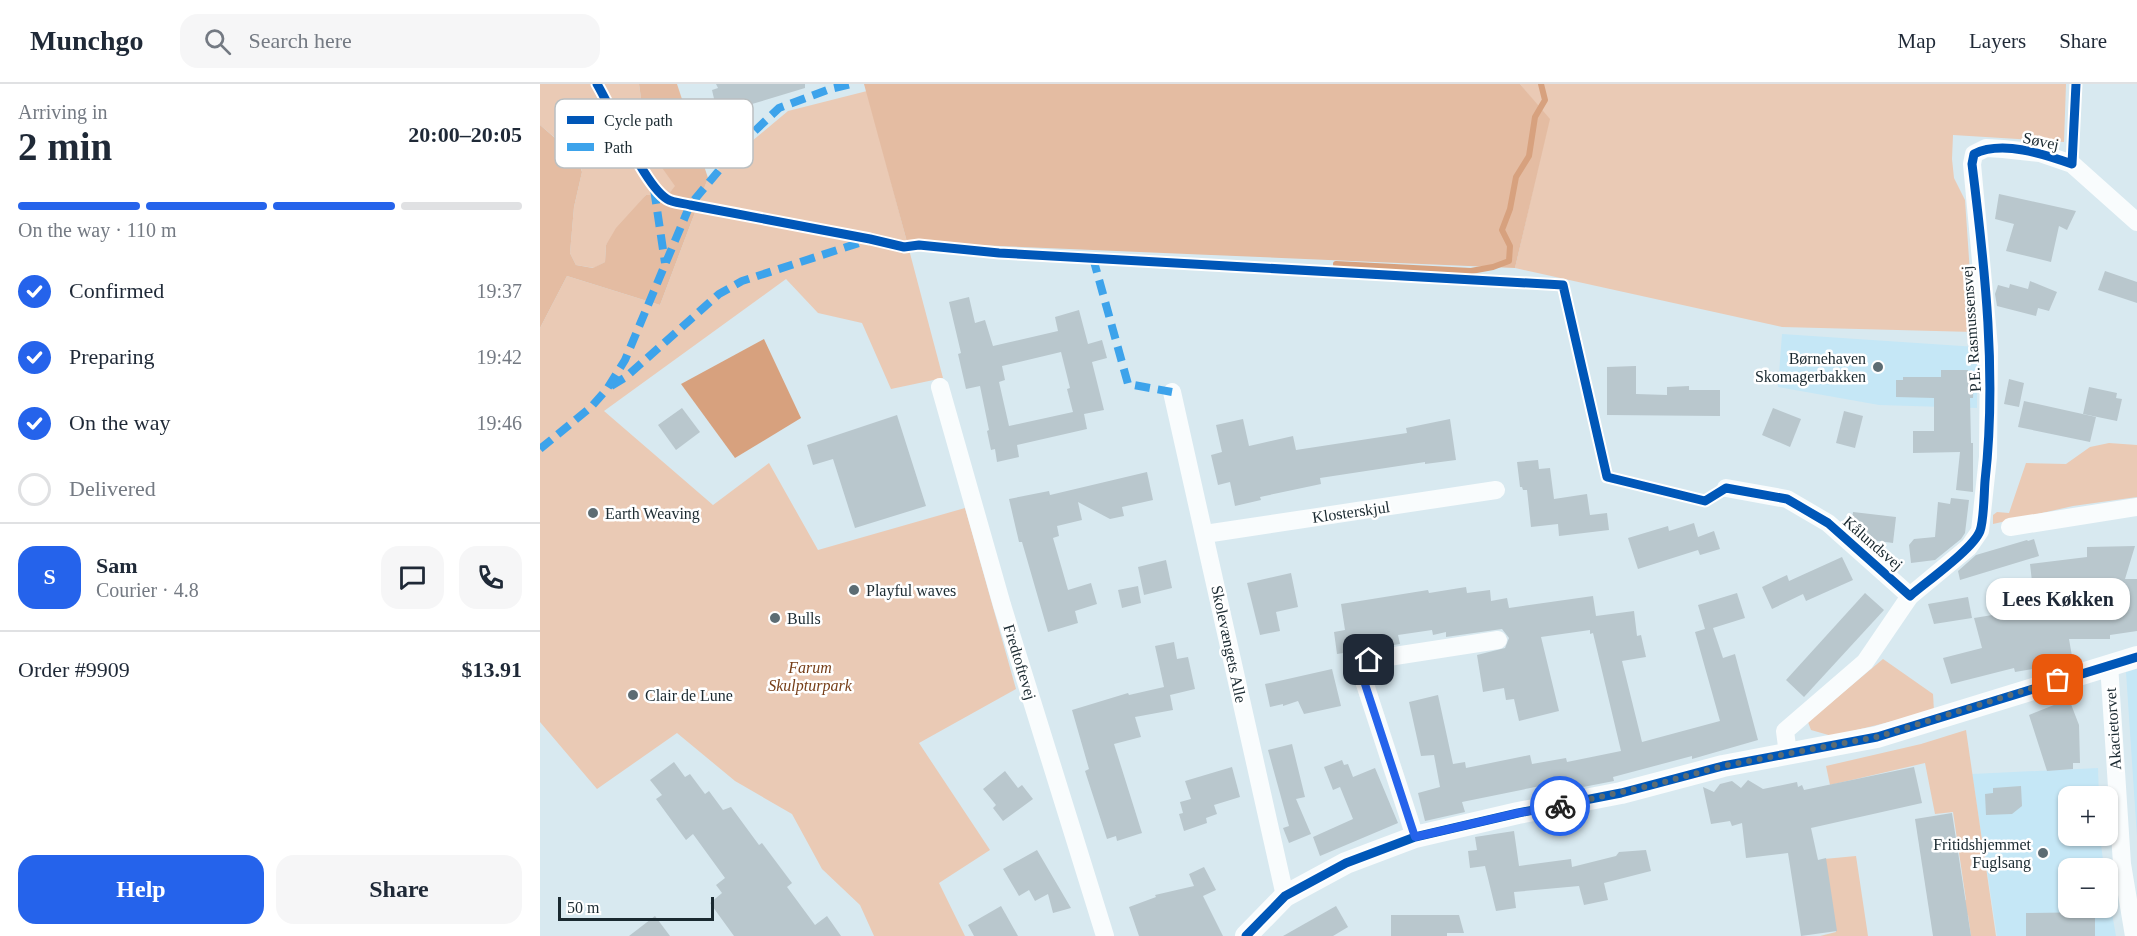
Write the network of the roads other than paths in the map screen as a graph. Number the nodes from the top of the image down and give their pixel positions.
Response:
1 (2002, 148) joint
2 (2137, 222) edge
3 (940, 387) dead end
4 (1172, 392) dead end
5 (1726, 488) dead end
6 (1497, 490) dead end
7 (2137, 507) edge
8 (2010, 527) dead end
9 (1204, 534) junction
10 (1910, 596) junction
11 (1498, 640) dead end
12 (2137, 657) edge
13 (2109, 664) junction
14 (1788, 754) junction
15 (1415, 837) junction
16 (1285, 896) junction
17 (1105, 936) edge
18 (1246, 936) edge
19 (2134, 936) edge

1 - 2 street, Søvej
1 - 10 street, P.E. Rasmussensvej
3 - 17 street, Fredtoftevej
4 - 9 street, Skolevængets Alle
5 - 10 street, Kålundsvej
6 - 9 street, Klosterskjul
7 - 8 street
9 - 16 street, Skolevængets Alle
10 - 14 street
11 - 15 street
12 - 13 street
13 - 14 street
13 - 19 street, Akacietorvet
14 - 15 street
15 - 16 street
16 - 18 street

